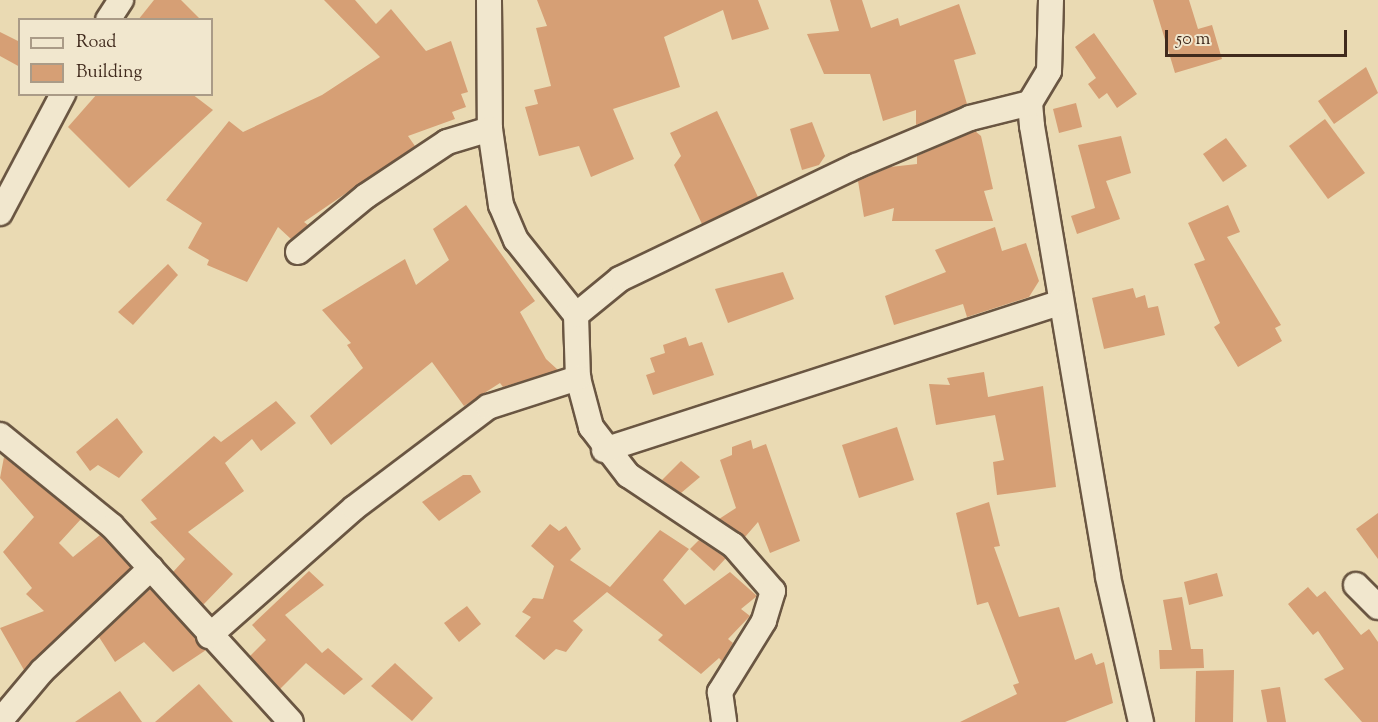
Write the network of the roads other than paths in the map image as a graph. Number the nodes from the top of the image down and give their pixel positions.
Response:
1 (121, 0) edge
2 (489, 0) edge
3 (1051, 0) edge
4 (109, 18) edge
5 (62, 96) edge
6 (1030, 103) junction
7 (490, 129) junction
8 (0, 213) edge
9 (298, 252) dead end
10 (1061, 302) junction
11 (576, 315) junction
12 (578, 378) junction
13 (0, 435) edge
14 (604, 450) junction
15 (151, 568) junction
16 (1356, 585) dead end
17 (1378, 607) edge
18 (209, 636) junction
19 (0, 721) edge
20 (291, 722) edge
21 (724, 722) edge
22 (1141, 722) edge

1 - 4 street
2 - 7 street
3 - 6 street
5 - 8 street
6 - 10 street
6 - 11 street
7 - 9 street
7 - 11 street
10 - 14 street
10 - 22 street
11 - 12 street
12 - 14 street
12 - 18 street
13 - 15 street
14 - 21 street
15 - 18 street
15 - 19 street
16 - 17 street
18 - 20 street

